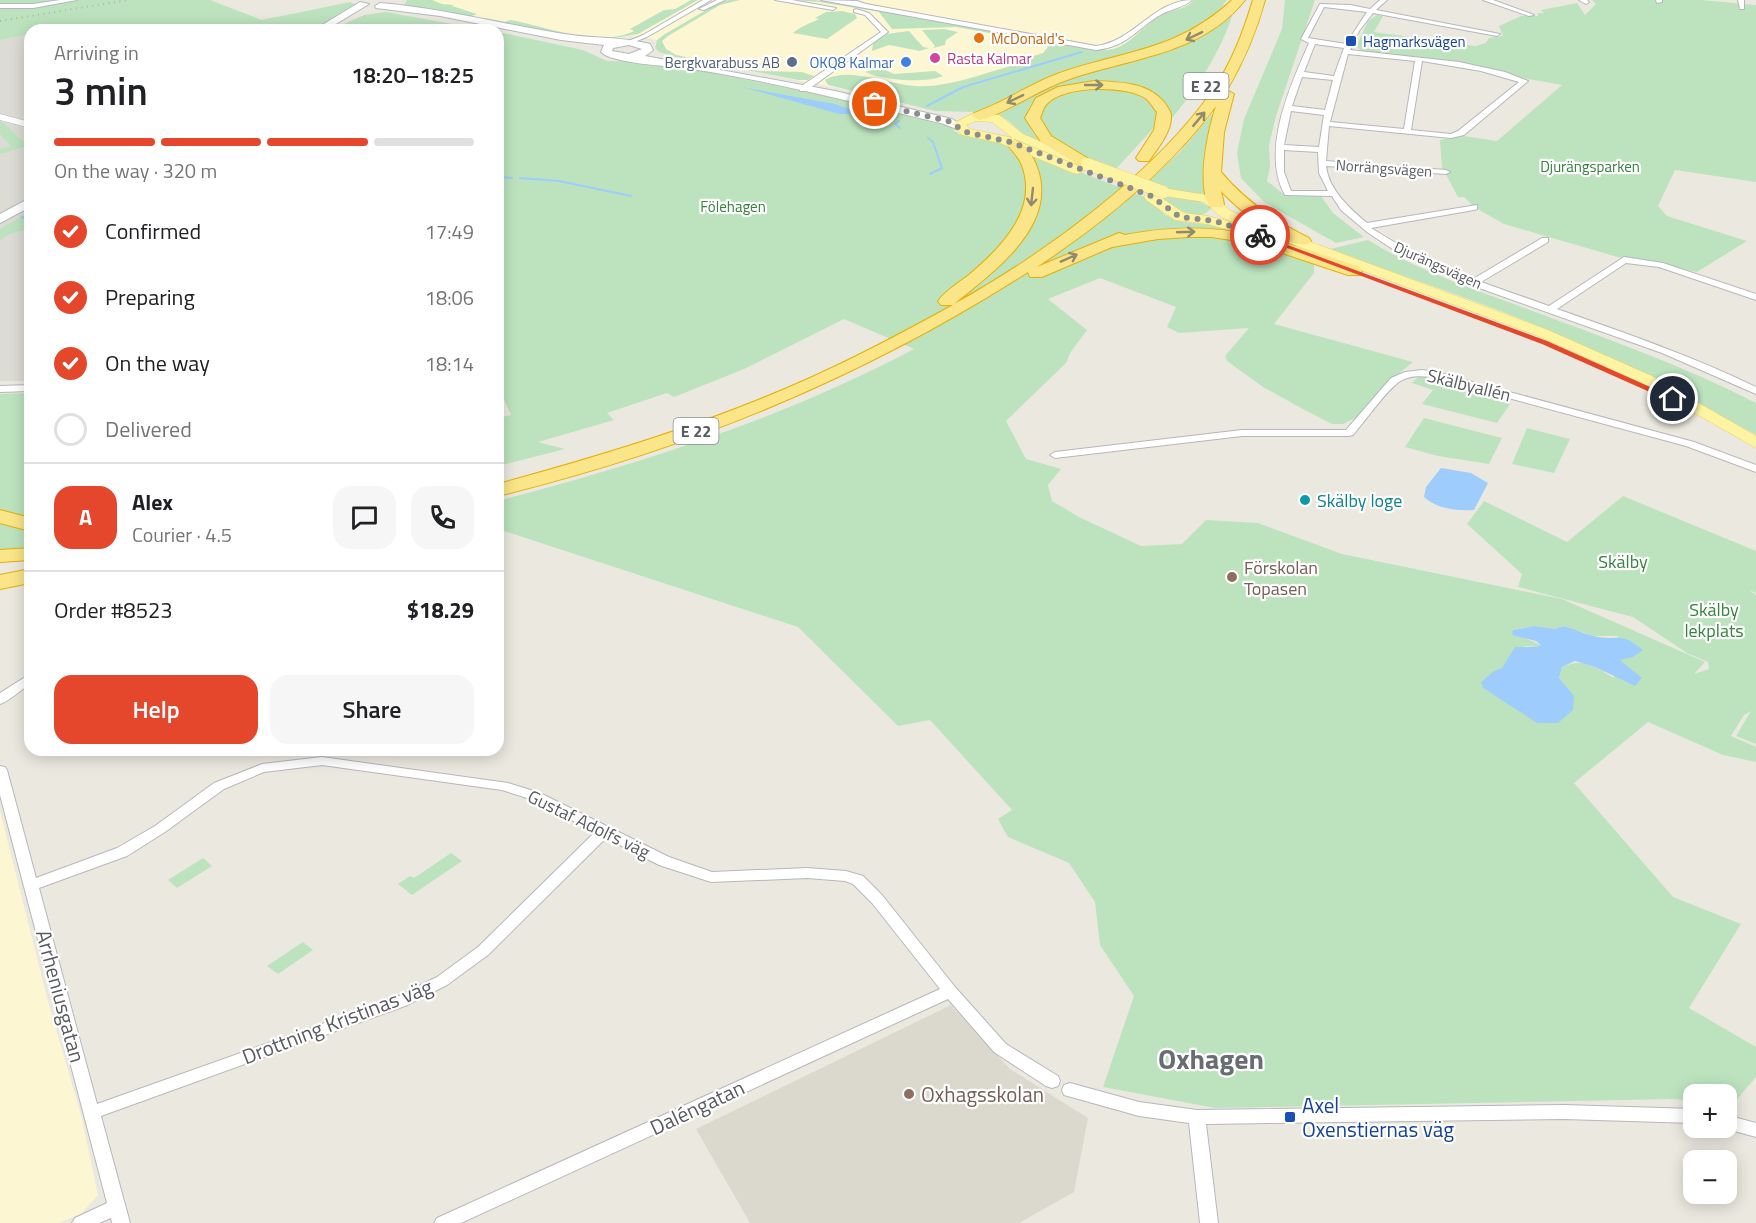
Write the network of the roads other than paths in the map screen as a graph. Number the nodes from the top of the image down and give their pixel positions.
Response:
1 (74, 0) edge
2 (708, 0) edge
3 (722, 0) edge
4 (778, 0) edge
5 (824, 0) edge
6 (1189, 0) edge
7 (1239, 0) edge
8 (1244, 0) edge
9 (1259, 0) edge
10 (1384, 0) edge
11 (1486, 0) edge
12 (861, 1) edge
13 (365, 2) edge
14 (386, 2) edge
15 (792, 2) edge
16 (1348, 3) edge
17 (0, 6) edge
18 (1370, 11) junction
19 (1531, 15) dead end
20 (335, 21) junction
21 (330, 24) edge
22 (487, 24) edge
23 (504, 27) edge
24 (1497, 34) dead end
25 (554, 37) junction
26 (625, 42) junction
27 (1312, 42) junction
28 (647, 48) junction
29 (1348, 49) junction
30 (606, 50) junction
31 (627, 57) junction
32 (1419, 60) junction
33 (1236, 65) junction
34 (1299, 74) junction
35 (1337, 78) junction
36 (807, 86) junction
37 (1288, 108) junction
38 (1328, 113) junction
39 (976, 116) junction
40 (0, 117) edge
41 (24, 123) edge
42 (1328, 124) junction
43 (958, 127) junction
44 (1407, 132) junction
45 (1014, 144) junction
46 (1281, 147) junction
47 (1323, 150) junction
48 (1144, 158) junction
49 (1322, 163) junction
50 (1082, 167) junction
51 (1213, 172) junction
52 (1446, 172) dead end
53 (1157, 194) junction
54 (1334, 194) junction
55 (24, 205) edge
56 (1217, 206) junction
57 (1474, 207) dead end
58 (1194, 218) junction
59 (0, 219) edge
60 (1365, 226) junction
61 (1545, 240) dead end
62 (1107, 243) junction
63 (1334, 256) junction
64 (1354, 271) junction
65 (1475, 282) junction
66 (1756, 297) edge
67 (977, 299) junction
68 (947, 301) junction
69 (1551, 309) junction
70 (24, 388) edge
71 (0, 389) edge
72 (1756, 391) edge
73 (1726, 426) junction
74 (1756, 443) edge
75 (1055, 455) dead end
76 (1756, 469) edge
77 (504, 475) edge
78 (504, 488) edge
79 (0, 516) edge
80 (24, 523) edge
81 (24, 554) edge
82 (0, 556) edge
83 (24, 568) edge
84 (0, 570) edge
85 (24, 577) edge
86 (0, 582) edge
87 (24, 682) edge
88 (0, 700) edge
89 (0, 770) edge
90 (603, 832) junction
91 (31, 885) junction
92 (950, 991) junction
93 (1052, 1081) dead end
94 (1070, 1090) dead end
95 (93, 1112) junction
96 (1683, 1116) edge
97 (1197, 1117) junction
98 (1737, 1123) edge
99 (1754, 1125) edge
100 (119, 1215) edge
101 (446, 1222) edge
102 (81, 1223) edge
103 (1209, 1223) edge

1 - 17 street
2 - 26 street
3 - 28 street
4 - 15 street
5 - 12 street
6 - 12 street
7 -> 39 highway
8 - 48 highway, E 22
9 - 33 highway, E 22
10 - 18 street, Djurängsvägen
11 - 19 street
13 - 14 main road
13 - 20 main road
14 - 20 main road
14 - 22 main road
15 - 36 street
16 - 18 street
16 - 27 street
18 - 24 street
18 - 29 street, Djurängsvägen
20 - 21 main road
23 - 25 main road
25 - 26 main road
25 - 30 main road
26 - 28 main road
26 - 30 main road
27 - 29 street
27 - 34 street
28 - 31 main road
28 - 36 main road
29 - 32 street
29 - 35 street, Djurängsvägen
30 - 31 main road
31 - 36 main road
32 - 44 street
32 - 44 street
33 - 51 highway
67 -> 33 highway, E 22
34 - 35 street
34 - 37 street
35 - 38 street, Djurängsvägen
36 - 39 main road
36 - 43 main road
37 - 38 street
37 - 46 street
38 - 42 street, Djurängsvägen
39 - 43 main road
39 - 50 main road
40 - 41 street
42 - 44 street
42 - 47 street, Djurängsvägen
43 - 45 main road
45 - 50 main road
45 -> 68 highway
46 - 47 street
46 - 54 street
47 - 49 street, Djurängsvägen
50 -> 48 highway
48 - 68 highway, E 22
49 - 52 street, Norrängsvägen
49 - 54 street, Djurängsvägen
50 - 53 main road
51 - 56 highway
51 - 63 highway
53 - 56 main road
53 - 58 main road
54 - 60 street, Djurängsvägen
55 - 59 main road
56 - 58 main road
56 - 63 main road
57 - 60 street
58 - 62 highway
58 - 64 main road
60 - 65 street, Djurängsvägen
61 - 65 street
62 -> 64 highway
67 -> 62 highway
63 - 73 main road
64 - 73 main road
65 - 69 street, Djurängsvägen
66 - 69 street
67 - 78 highway, E 22
68 - 77 highway, E 22
69 - 72 street, Djurängsvägen
70 - 71 street
73 - 74 main road
75 - 76 street, Skälbyallén
79 - 80 highway
81 - 82 highway
83 - 84 highway
85 - 86 highway
87 - 88 street
89 - 91 street, Arrheniusgatan
90 - 91 street, Gustaf Adolfs väg
90 - 92 street, Gustaf Adolfs väg
90 - 95 street, Drottning Kristinas väg
91 - 95 street, Arrheniusgatan
92 - 93 street, Gustaf Adolfs väg
92 - 101 street, Daléngatan
94 - 97 street
95 - 100 street, Arrheniusgatan
96 - 97 street
97 - 103 street
98 - 99 street
100 - 102 street

